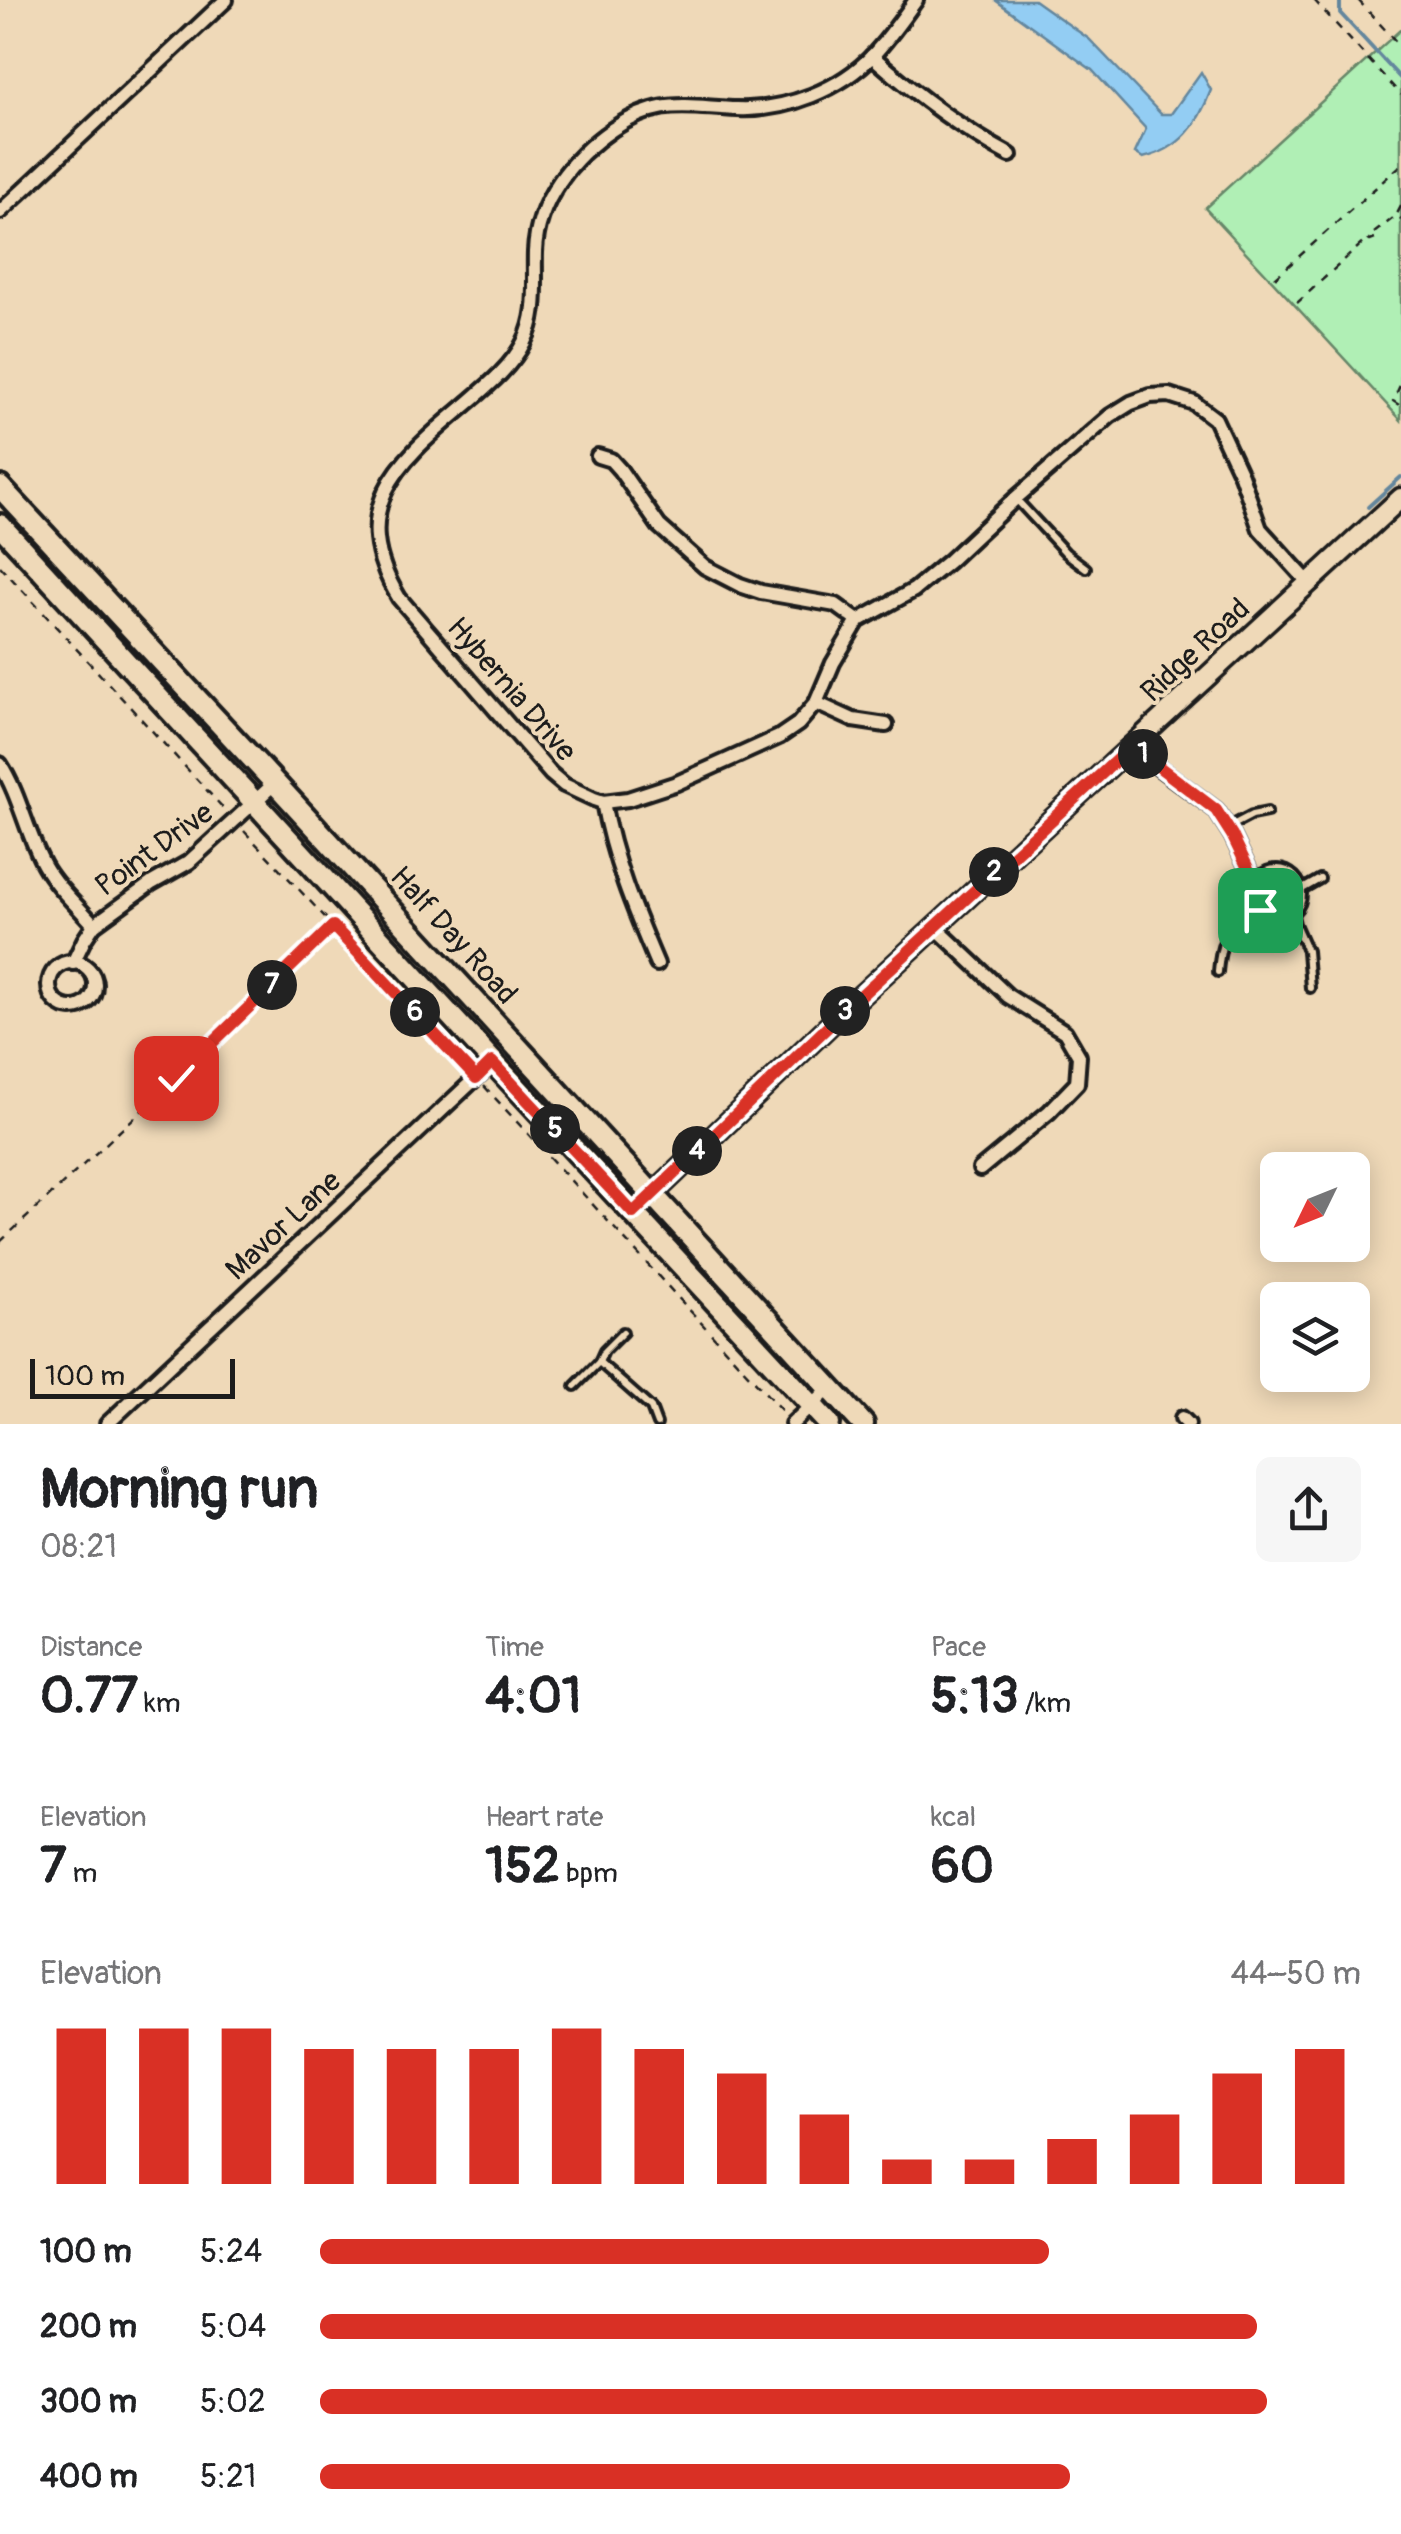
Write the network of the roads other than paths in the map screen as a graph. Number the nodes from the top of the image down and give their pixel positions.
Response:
1 (226, 0) edge
2 (916, 0) edge
3 (872, 56) junction
4 (1010, 155) dead end
5 (0, 212) edge
6 (598, 456) dead end
7 (0, 487) edge
8 (1016, 498) junction
9 (1401, 498) edge
10 (0, 525) edge
11 (1086, 568) dead end
12 (1308, 582) junction
13 (858, 621) junction
14 (816, 703) junction
15 (886, 724) dead end
16 (1134, 744) junction
17 (0, 764) edge
18 (275, 783) junction
19 (255, 802) junction
20 (603, 802) junction
21 (1267, 812) dead end
22 (1228, 828) junction
23 (1320, 879) dead end
24 (1256, 885) junction
25 (1299, 891) junction
26 (1260, 910) junction
27 (1292, 910) junction
28 (94, 924) junction
29 (935, 927) junction
30 (74, 963) dead end
31 (657, 964) dead end
32 (1218, 972) dead end
33 (1310, 988) dead end
34 (492, 1062) junction
35 (980, 1170) dead end
36 (651, 1196) junction
37 (633, 1213) junction
38 (623, 1332) dead end
39 (599, 1362) junction
40 (574, 1386) dead end
41 (830, 1388) junction
42 (812, 1406) junction
43 (107, 1424) edge
44 (657, 1424) edge
45 (793, 1424) edge
46 (829, 1424) edge
47 (863, 1424) edge

1 - 5 street
2 - 3 street, Hybernia Drive
3 - 4 street
3 - 20 street, Hybernia Drive
6 - 13 street
7 - 18 main road, Half Day Road
8 - 11 lane
8 - 12 street
8 - 13 street
9 - 12 street, Ridge Road
10 - 19 main road, Half Day Road
12 - 16 street, Ridge Road
13 - 14 street
14 - 15 street
14 - 20 street
16 - 22 street
16 - 29 street, Ridge Road
17 - 28 street
18 - 19 street, Point Drive
18 - 36 main road, Half Day Road
19 - 28 street, Point Drive
19 - 34 main road, Half Day Road
20 - 31 street
21 - 22 lane
22 - 24 street
23 - 25 lane
24 - 25 street
24 - 26 street
25 - 27 street
26 - 27 street
26 - 32 lane
27 - 33 lane
28 - 30 street, Point Drive
29 - 35 street
29 - 36 street, Ridge Road
34 - 37 main road, Half Day Road
34 - 43 street, Mavor Lane
36 - 37 street, Ridge Road
36 - 41 main road, Half Day Road
37 - 42 main road, Half Day Road
38 - 39 lane
39 - 40 lane
39 - 44 lane
41 - 42 street
41 - 47 main road, Half Day Road
42 - 45 street
42 - 46 main road, Half Day Road

